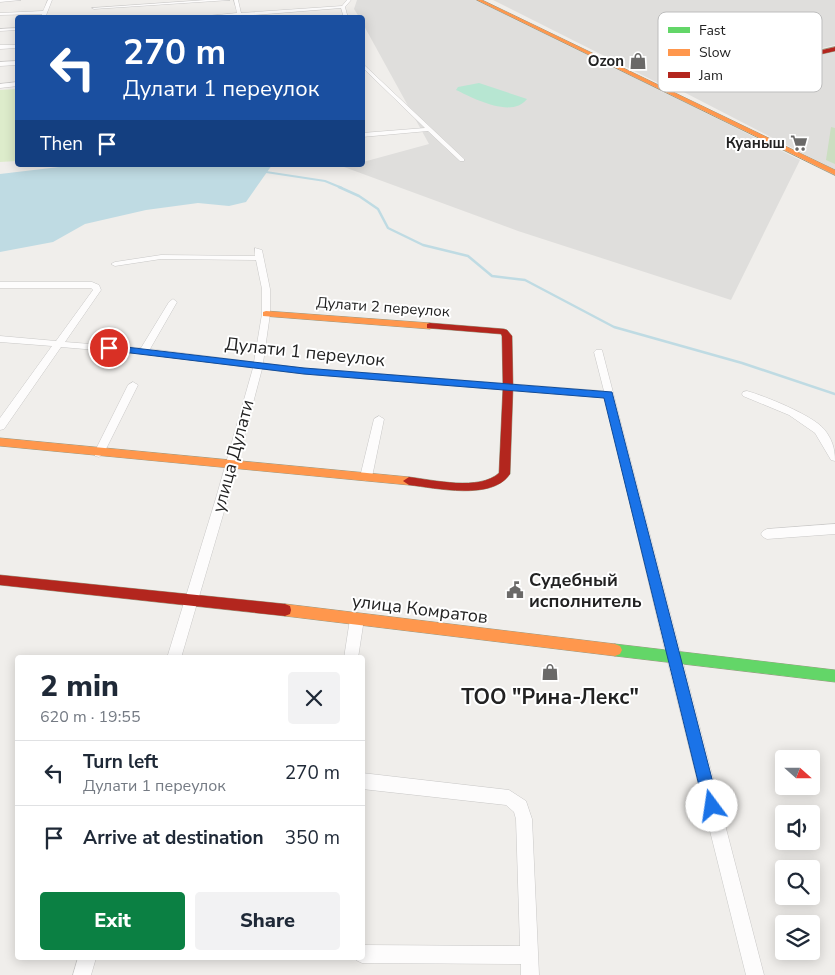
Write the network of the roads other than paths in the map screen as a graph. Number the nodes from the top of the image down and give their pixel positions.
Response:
1 (19, 0) edge
2 (50, 0) edge
3 (97, 0) edge
4 (228, 0) edge
5 (236, 0) edge
6 (350, 0) edge
7 (479, 0) edge
8 (3, 1) edge
9 (94, 8) junction
10 (295, 8) junction
11 (343, 8) junction
12 (45, 12) junction
13 (0, 14) edge
14 (44, 15) edge
15 (93, 15) edge
16 (239, 15) edge
17 (246, 15) edge
18 (297, 15) edge
19 (345, 15) edge
20 (15, 28) edge
21 (0, 30) edge
22 (15, 46) edge
23 (0, 47) edge
24 (835, 49) edge
25 (822, 52) edge
26 (15, 63) edge
27 (0, 64) edge
28 (365, 67) edge
29 (15, 84) edge
30 (0, 86) edge
31 (658, 86) edge
32 (670, 92) edge
33 (432, 129) junction
34 (365, 134) edge
35 (462, 160) dead end
36 (835, 173) edge
37 (115, 264) dead end
38 (0, 285) edge
39 (173, 302) dead end
40 (266, 314) junction
41 (0, 339) edge
42 (57, 344) junction
43 (144, 351) junction
44 (600, 352) dead end
45 (258, 366) junction
46 (133, 385) dead end
47 (508, 387) junction
48 (747, 394) dead end
49 (608, 395) junction
50 (379, 419) dead end
51 (0, 426) edge
52 (1, 442) edge
53 (99, 452) junction
54 (835, 457) edge
55 (230, 465) junction
56 (366, 477) junction
57 (835, 529) edge
58 (768, 534) dead end
59 (0, 580) edge
60 (191, 599) junction
61 (357, 619) junction
62 (175, 655) edge
63 (351, 655) edge
64 (673, 655) junction
65 (835, 676) edge
66 (365, 781) edge
67 (365, 954) edge
68 (528, 955) junction
69 (86, 960) edge
70 (82, 975) edge
71 (530, 975) edge
72 (755, 975) edge

1 - 8 street
2 - 12 street
3 - 9 street
4 - 9 street
5 - 16 street
6 - 11 street
7 - 31 street
9 - 15 street
10 - 11 street
10 - 17 street
10 - 18 street
11 - 19 street
12 - 13 street
12 - 14 street
20 - 21 street
22 - 23 street
24 - 25 street
26 - 27 street
28 - 33 street
29 - 30 street
32 - 36 street
33 - 34 street
33 - 35 street
37 - 40 street, улица Дулати
38 - 42 street
39 - 43 street
40 - 45 street, улица Дулати
40 - 47 street, Дулати 2 переулок
41 - 42 street, Дулати 1 переулок
42 - 43 street, Дулати 1 переулок
42 - 51 street
43 - 45 street, Дулати 1 переулок
44 - 49 street
45 - 47 street, Дулати 1 переулок
45 - 55 street, улица Дулати
46 - 53 street
47 - 49 street, Дулати 1 переулок
47 - 56 street
48 - 54 street
49 - 64 street
50 - 56 street
52 - 53 street
53 - 55 street
55 - 56 street
55 - 60 street, улица Дулати
57 - 58 street
59 - 60 street, улица Комратов
60 - 61 street, улица Комратов
60 - 62 street, улица Дулати
61 - 63 street
61 - 64 street, улица Комратов
64 - 65 street, улица Комратов
64 - 72 street
66 - 68 street
67 - 68 street
68 - 71 street
69 - 70 street

